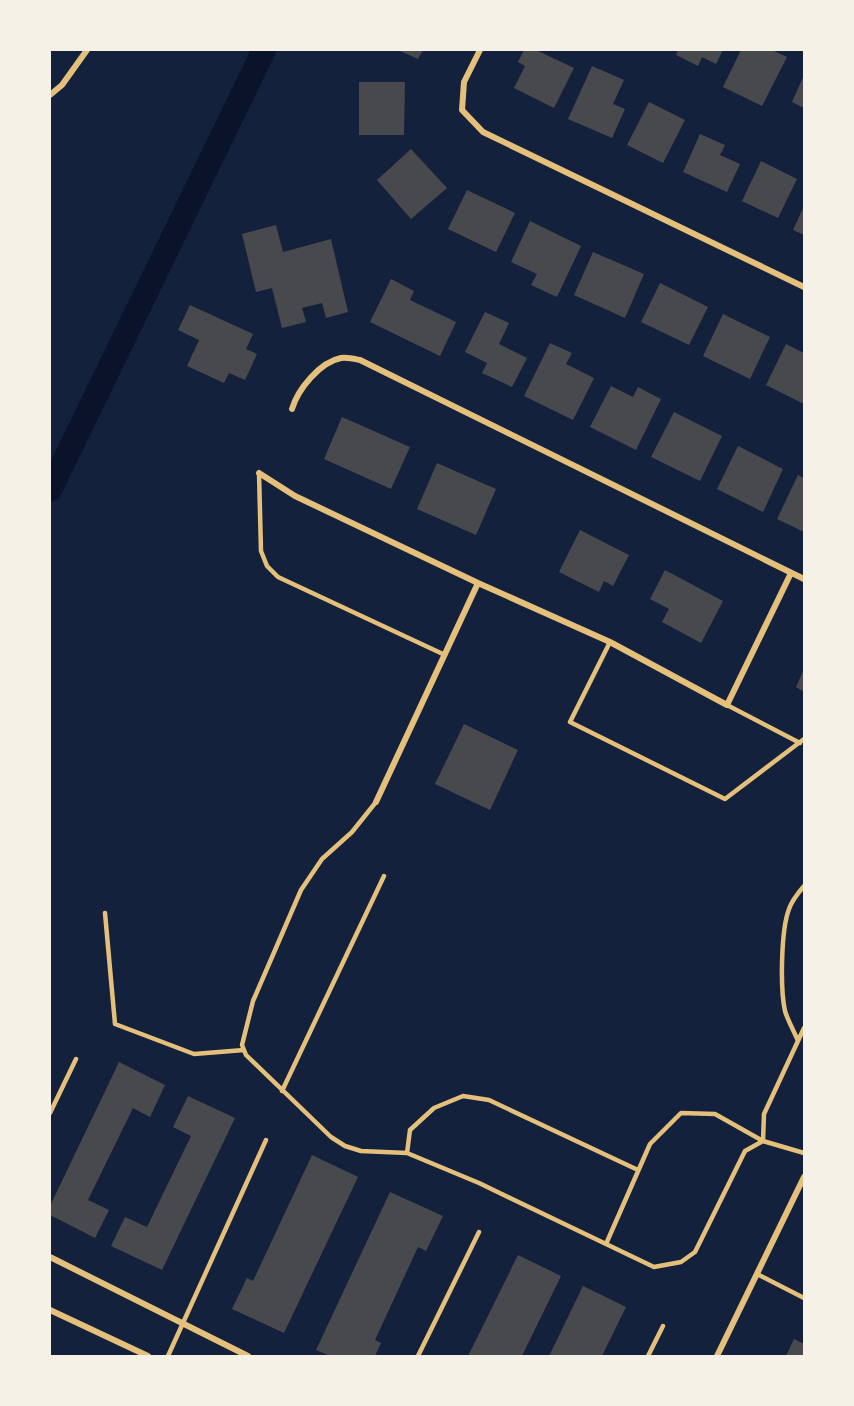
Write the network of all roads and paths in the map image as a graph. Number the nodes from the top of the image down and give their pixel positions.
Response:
1 (87, 50) edge
2 (480, 50) edge
3 (50, 95) edge
4 (804, 287) edge
5 (292, 409) dead end
6 (260, 473) joint
7 (791, 573) junction
8 (804, 579) edge
9 (478, 584) junction
10 (610, 642) junction
11 (445, 655) junction
12 (727, 705) junction
13 (802, 741) edge
14 (376, 802) joint
15 (384, 876) dead end
16 (804, 886) edge
17 (105, 913) dead end
18 (804, 1028) edge
19 (798, 1041) junction
20 (244, 1050) junction
21 (76, 1059) dead end
22 (282, 1091) junction
23 (50, 1113) edge
24 (266, 1140) dead end
25 (763, 1141) junction
26 (407, 1153) junction
27 (804, 1153) edge
28 (638, 1170) junction
29 (804, 1177) edge
30 (479, 1232) dead end
31 (606, 1244) junction
32 (50, 1257) edge
33 (757, 1274) junction
34 (804, 1298) edge
35 (50, 1310) edge
36 (183, 1325) junction
37 (663, 1326) dead end
38 (148, 1356) edge
39 (168, 1356) edge
40 (248, 1356) edge
41 (418, 1356) edge
42 (648, 1356) edge
43 (717, 1356) edge

1 - 3 street
2 - 4 street
5 - 7 street
6 - 9 street
6 - 11 lane
7 - 8 street
7 - 12 street
9 - 10 street
9 - 11 street
10 - 12 street
10 - 13 lane
11 - 14 street
12 - 13 lane
14 - 20 lane
15 - 22 lane
16 - 19 lane
17 - 20 lane
18 - 19 lane
19 - 25 lane
20 - 22 lane
21 - 23 lane
22 - 26 lane
24 - 36 lane
25 - 27 lane
25 - 28 lane
25 - 31 lane
26 - 28 lane
26 - 31 lane
28 - 31 lane
29 - 33 street
30 - 41 lane
32 - 36 street
33 - 34 lane
33 - 43 street
35 - 38 street
36 - 39 lane
36 - 40 street
37 - 42 lane

